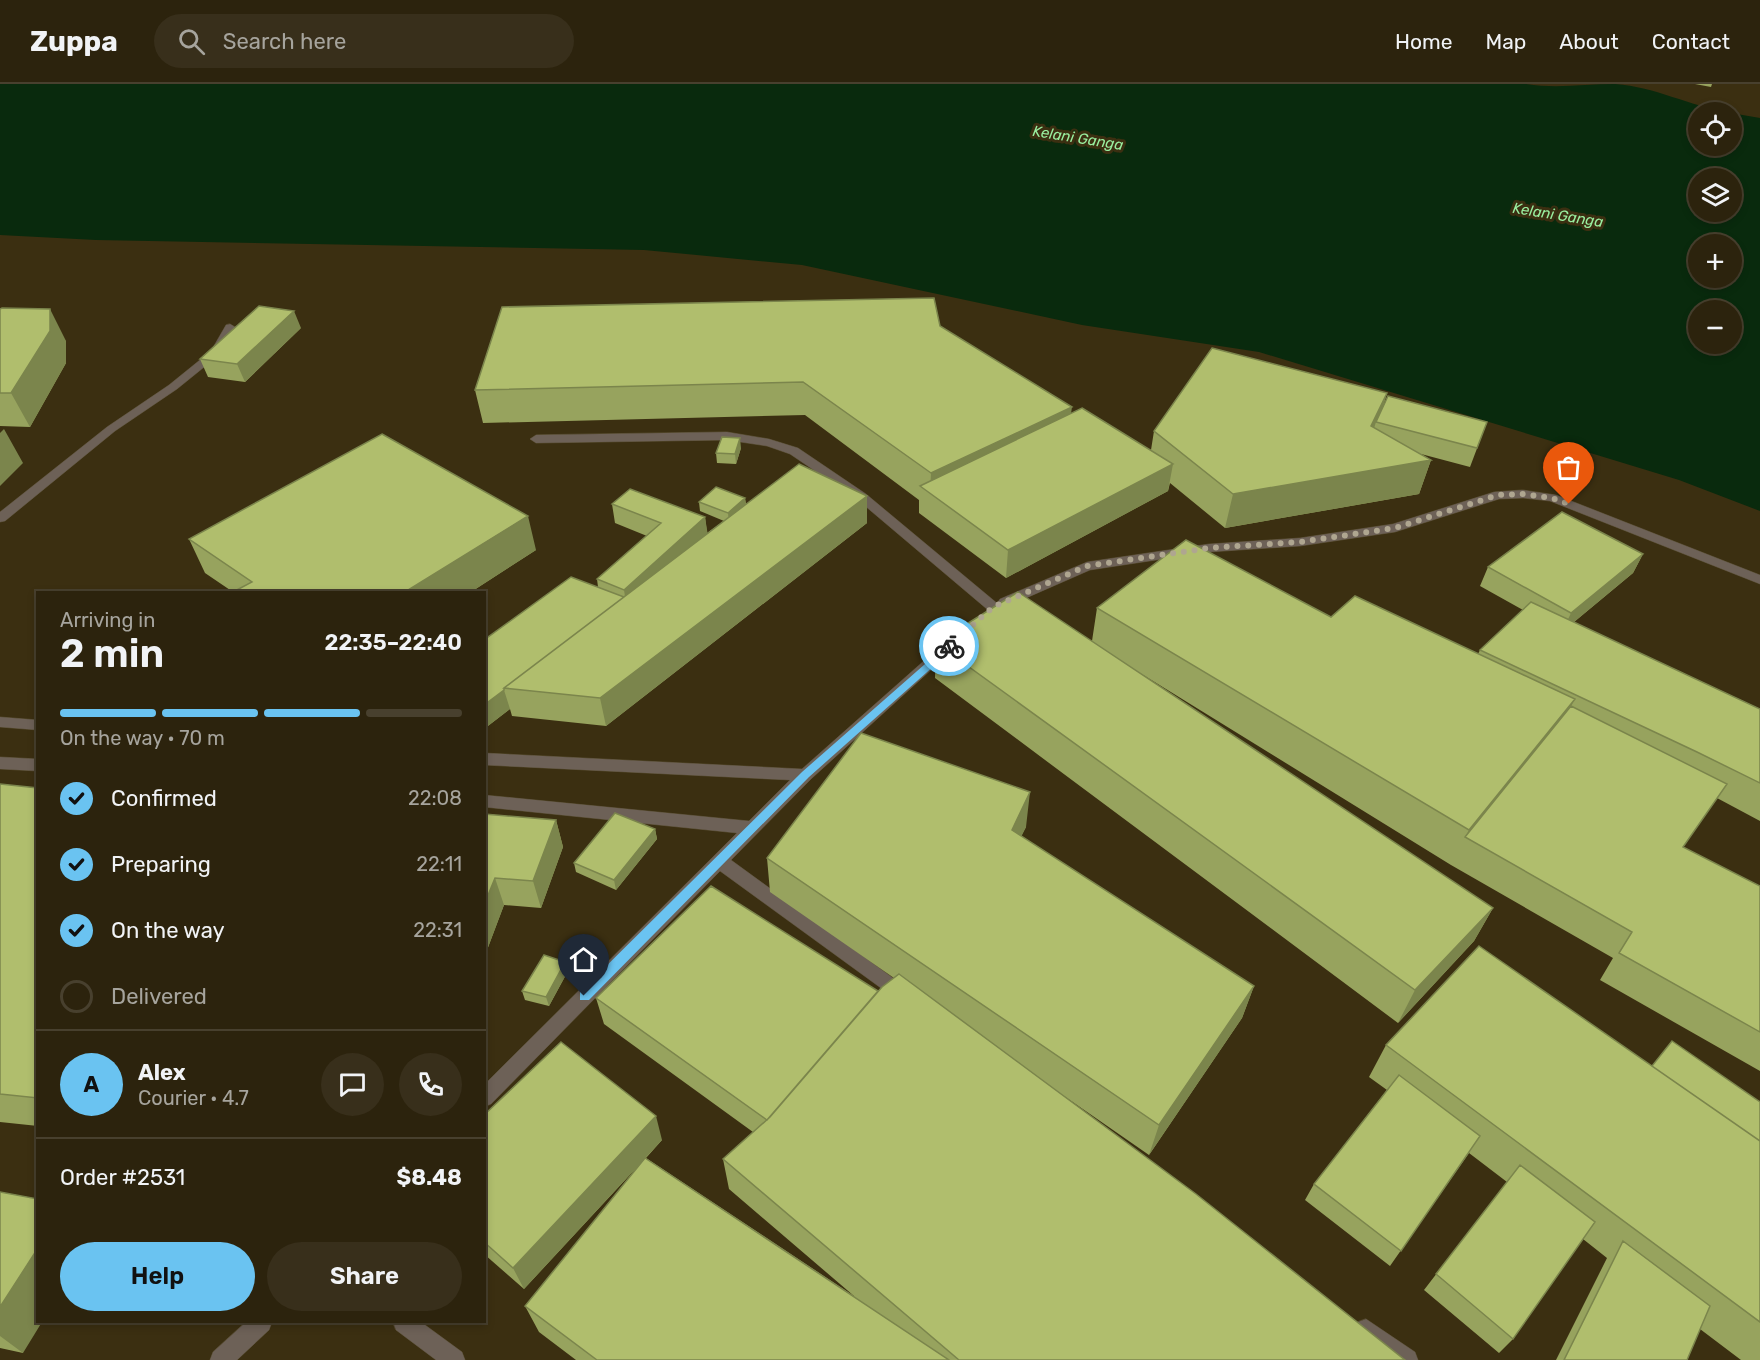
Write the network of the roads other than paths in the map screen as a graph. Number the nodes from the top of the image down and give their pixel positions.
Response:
1 (230, 327) dead end
2 (536, 439) dead end
3 (0, 518) edge
4 (1760, 579) edge
5 (957, 639) edge
6 (0, 722) edge
7 (36, 725) edge
8 (486, 759) edge
9 (0, 763) edge
10 (36, 765) edge
11 (805, 775) junction
12 (486, 801) edge
13 (751, 828) junction
14 (718, 860) junction
15 (918, 1006) edge
16 (486, 1096) edge
17 (1350, 1318) edge
18 (260, 1323) edge
19 (405, 1323) edge
20 (221, 1360) edge
21 (454, 1360) edge
22 (1407, 1360) edge

1 - 3 street
2 - 4 street
5 - 11 street
6 - 7 street
8 - 11 street
9 - 10 street
11 - 13 street
12 - 13 street
13 - 14 street
14 - 15 street
14 - 16 street
17 - 22 street
18 - 20 street
19 - 21 street

